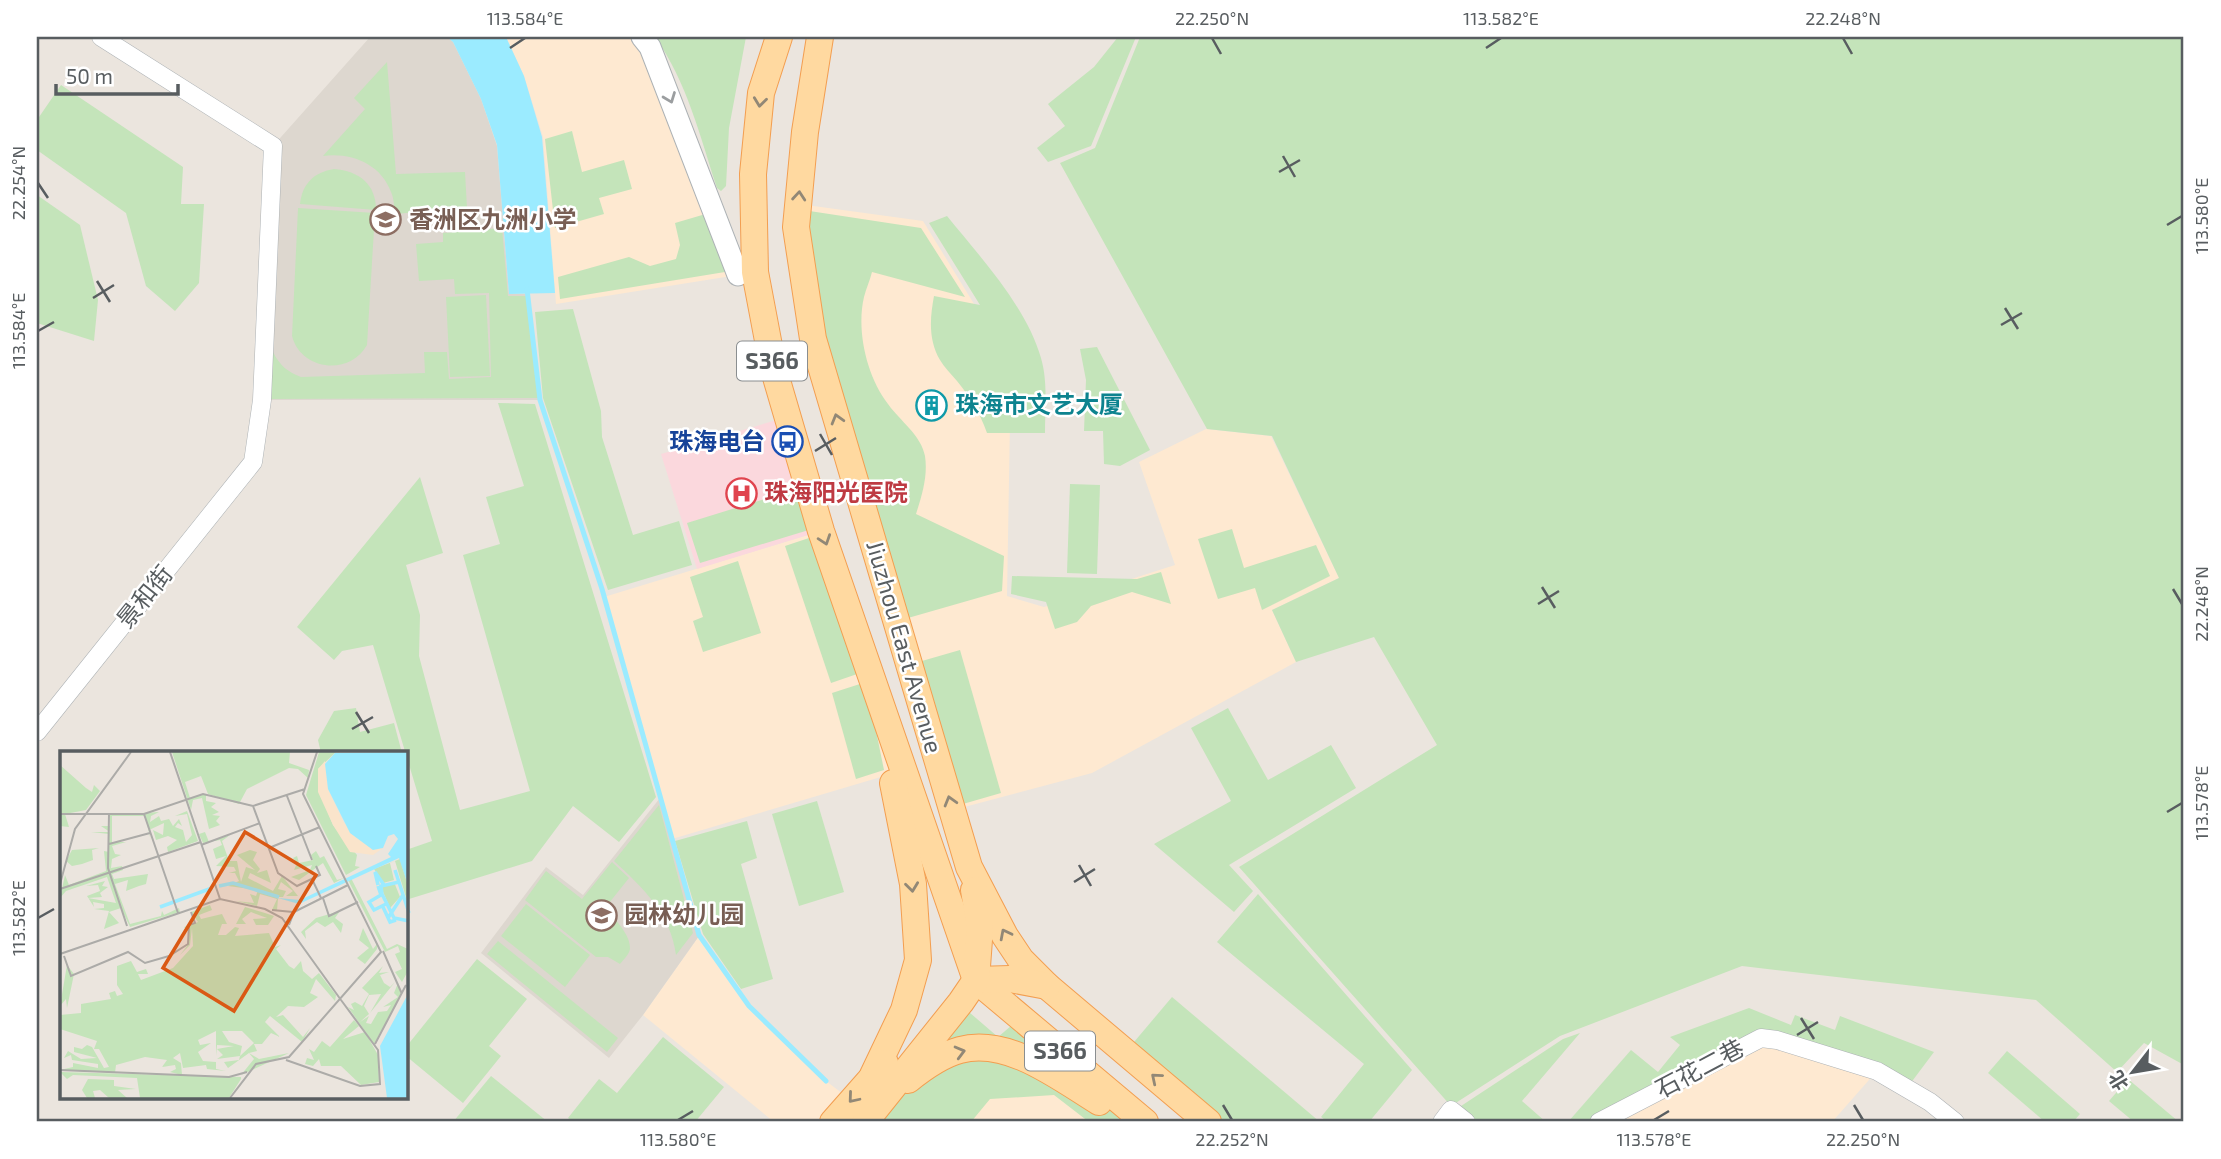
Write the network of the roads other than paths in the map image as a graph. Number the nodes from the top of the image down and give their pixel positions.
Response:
1 (101, 37) edge
2 (642, 37) edge
3 (779, 37) edge
4 (820, 37) edge
5 (738, 275) dead end
6 (871, 675) junction
7 (37, 732) edge
8 (969, 867) junction
9 (976, 980) junction
10 (1047, 986) junction
11 (873, 1075) junction
12 (882, 1101) junction
13 (833, 1122) edge
14 (865, 1122) edge
15 (1130, 1122) edge
16 (1144, 1122) edge
17 (1208, 1122) edge
18 (1442, 1122) edge
19 (1466, 1122) edge
20 (1599, 1122) edge
21 (1955, 1122) edge

1 - 7 street, 景和街
2 -> 5 street
3 -> 6 main road, Jiuzhou East Avenue / S366
8 -> 4 main road, Jiuzhou East Avenue / S366
6 - 9 main road, Jiuzhou East Avenue / S366
6 -> 11 main road
8 - 9 main road
10 -> 8 main road, Jiuzhou East Avenue / S366
9 - 10 main road
9 - 11 main road
9 - 12 main road
9 - 16 main road, Jiuzhou East Avenue / S366
17 -> 10 main road, Jiuzhou East Avenue / S366
11 -> 13 main road
12 - 14 main road
12 -> 15 main road
18 - 19 street
20 - 21 street, 石花二巷

